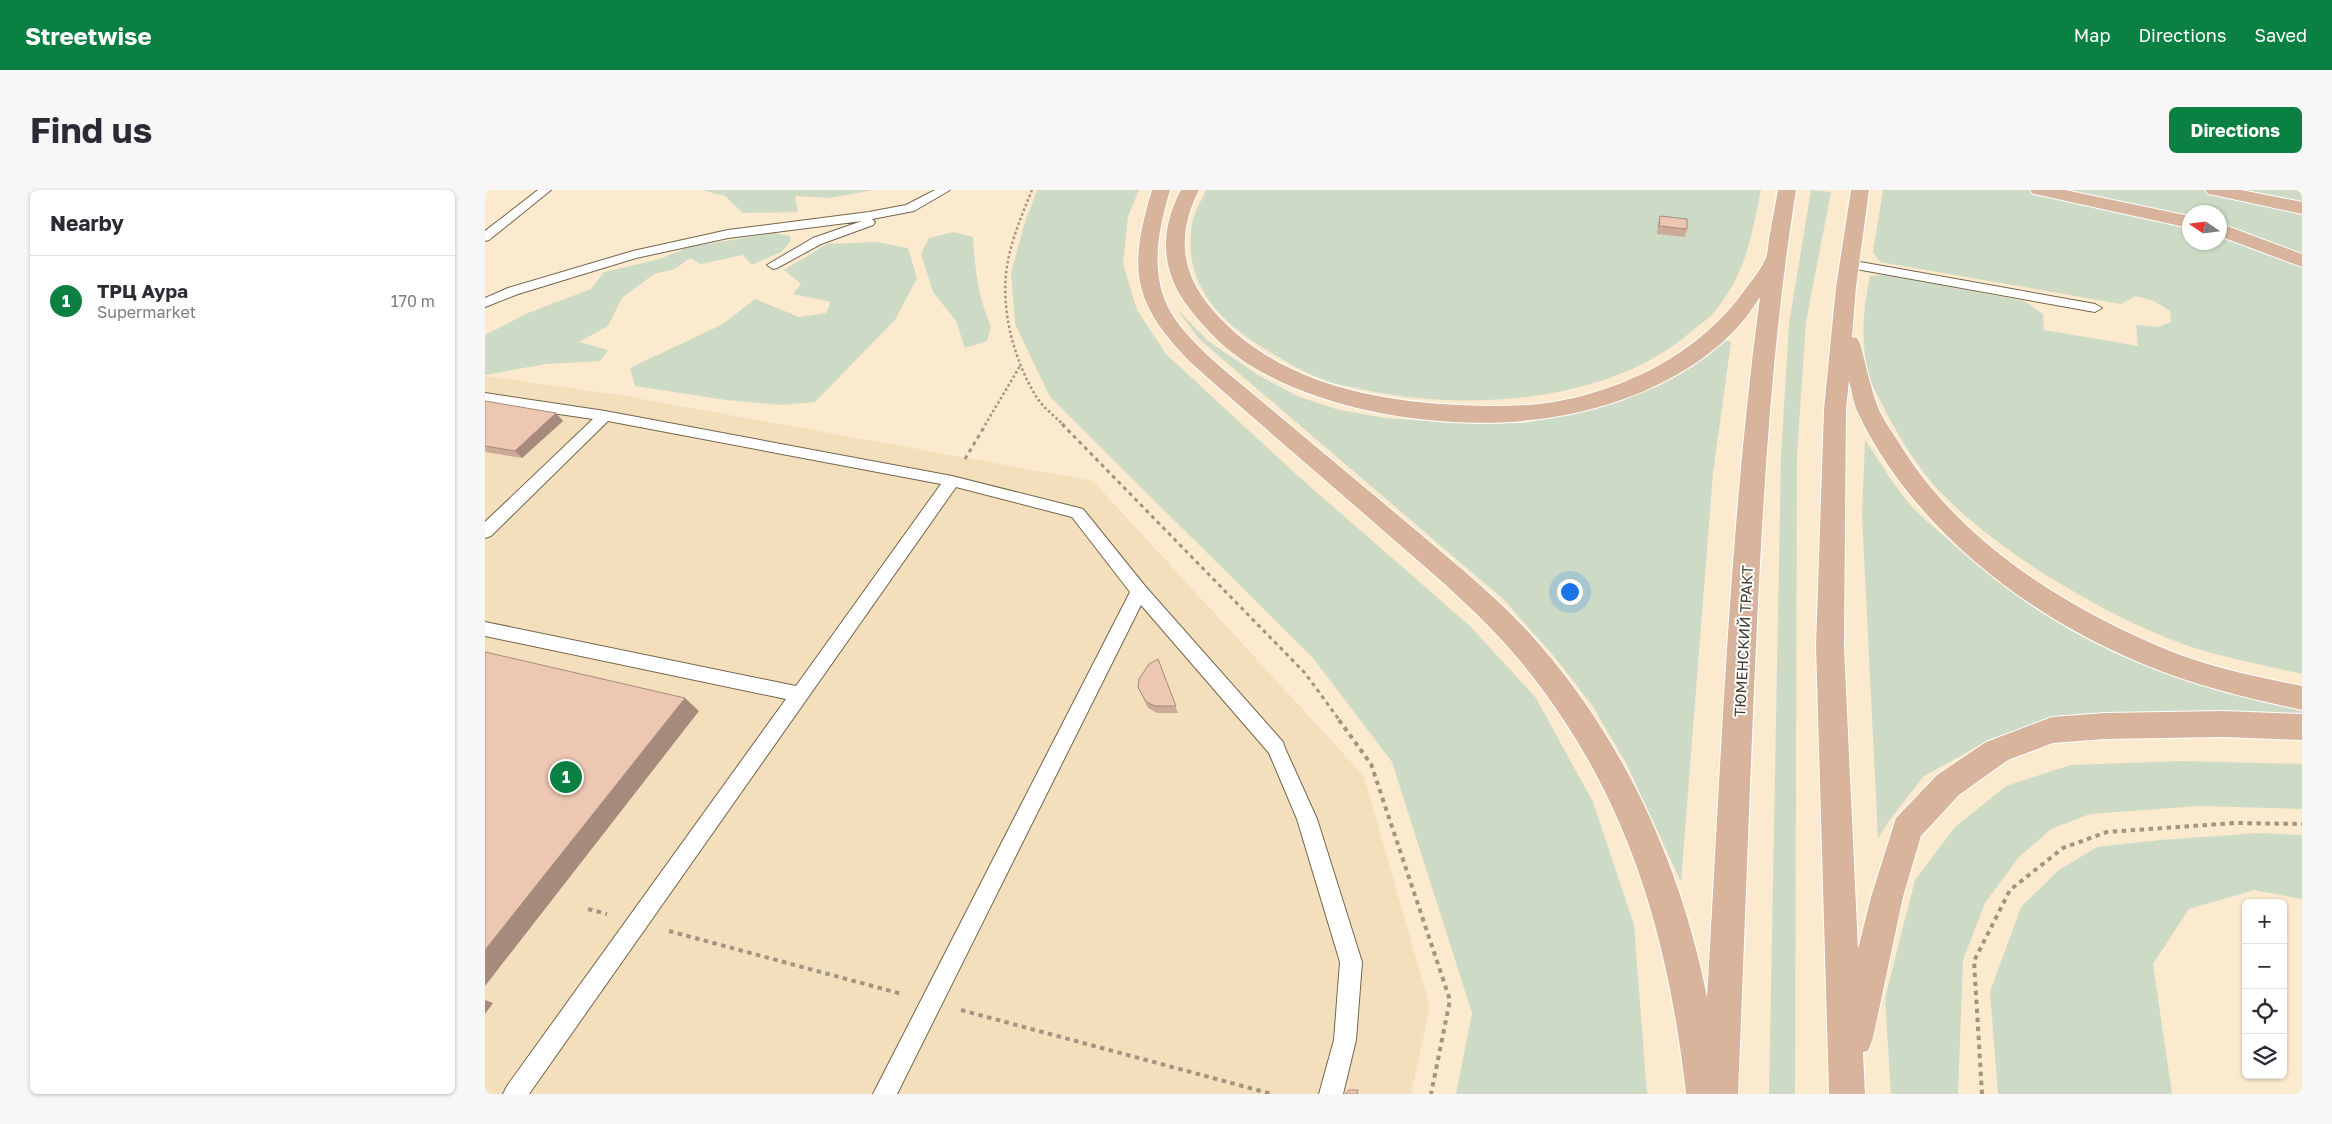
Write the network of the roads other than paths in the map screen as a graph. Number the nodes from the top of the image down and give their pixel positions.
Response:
1 (545, 190) edge
2 (944, 190) edge
3 (1161, 190) edge
4 (1190, 190) edge
5 (1787, 190) edge
6 (1860, 190) edge
7 (2039, 190) edge
8 (2215, 190) edge
9 (910, 208) junction
10 (2302, 208) edge
11 (2182, 221) edge
12 (2227, 231) edge
13 (2227, 232) edge
14 (485, 237) edge
15 (2302, 246) edge
16 (1775, 259) junction
17 (2302, 261) edge
18 (773, 265) dead end
19 (1848, 275) junction
20 (485, 303) edge
21 (2095, 308) dead end
22 (485, 398) edge
23 (605, 416) junction
24 (951, 481) junction
25 (485, 532) edge
26 (1139, 591) junction
27 (485, 628) edge
28 (800, 694) junction
29 (2302, 698) edge
30 (2302, 727) edge
31 (1847, 1084) edge
32 (515, 1094) edge
33 (885, 1094) edge
34 (1331, 1094) edge
35 (1704, 1094) edge
36 (1720, 1094) edge

1 - 14 lane
2 - 9 lane
3 - 35 main road
4 - 16 main road
5 - 16 main road, ТЮМЕНСКИЙ ТРАКТ
6 - 19 main road
7 - 11 main road
8 - 10 main road
9 - 18 lane
9 - 20 lane
12 - 15 main road
13 - 17 main road
16 - 36 main road, ТЮМЕНСКИЙ ТРАКТ
19 - 21 lane
19 - 29 main road
19 - 31 main road
22 - 23 lane
23 - 24 lane
23 - 25 lane
24 - 26 lane
24 - 28 lane
26 - 33 lane
26 - 34 lane
27 - 28 lane
28 - 32 lane
30 - 31 main road

